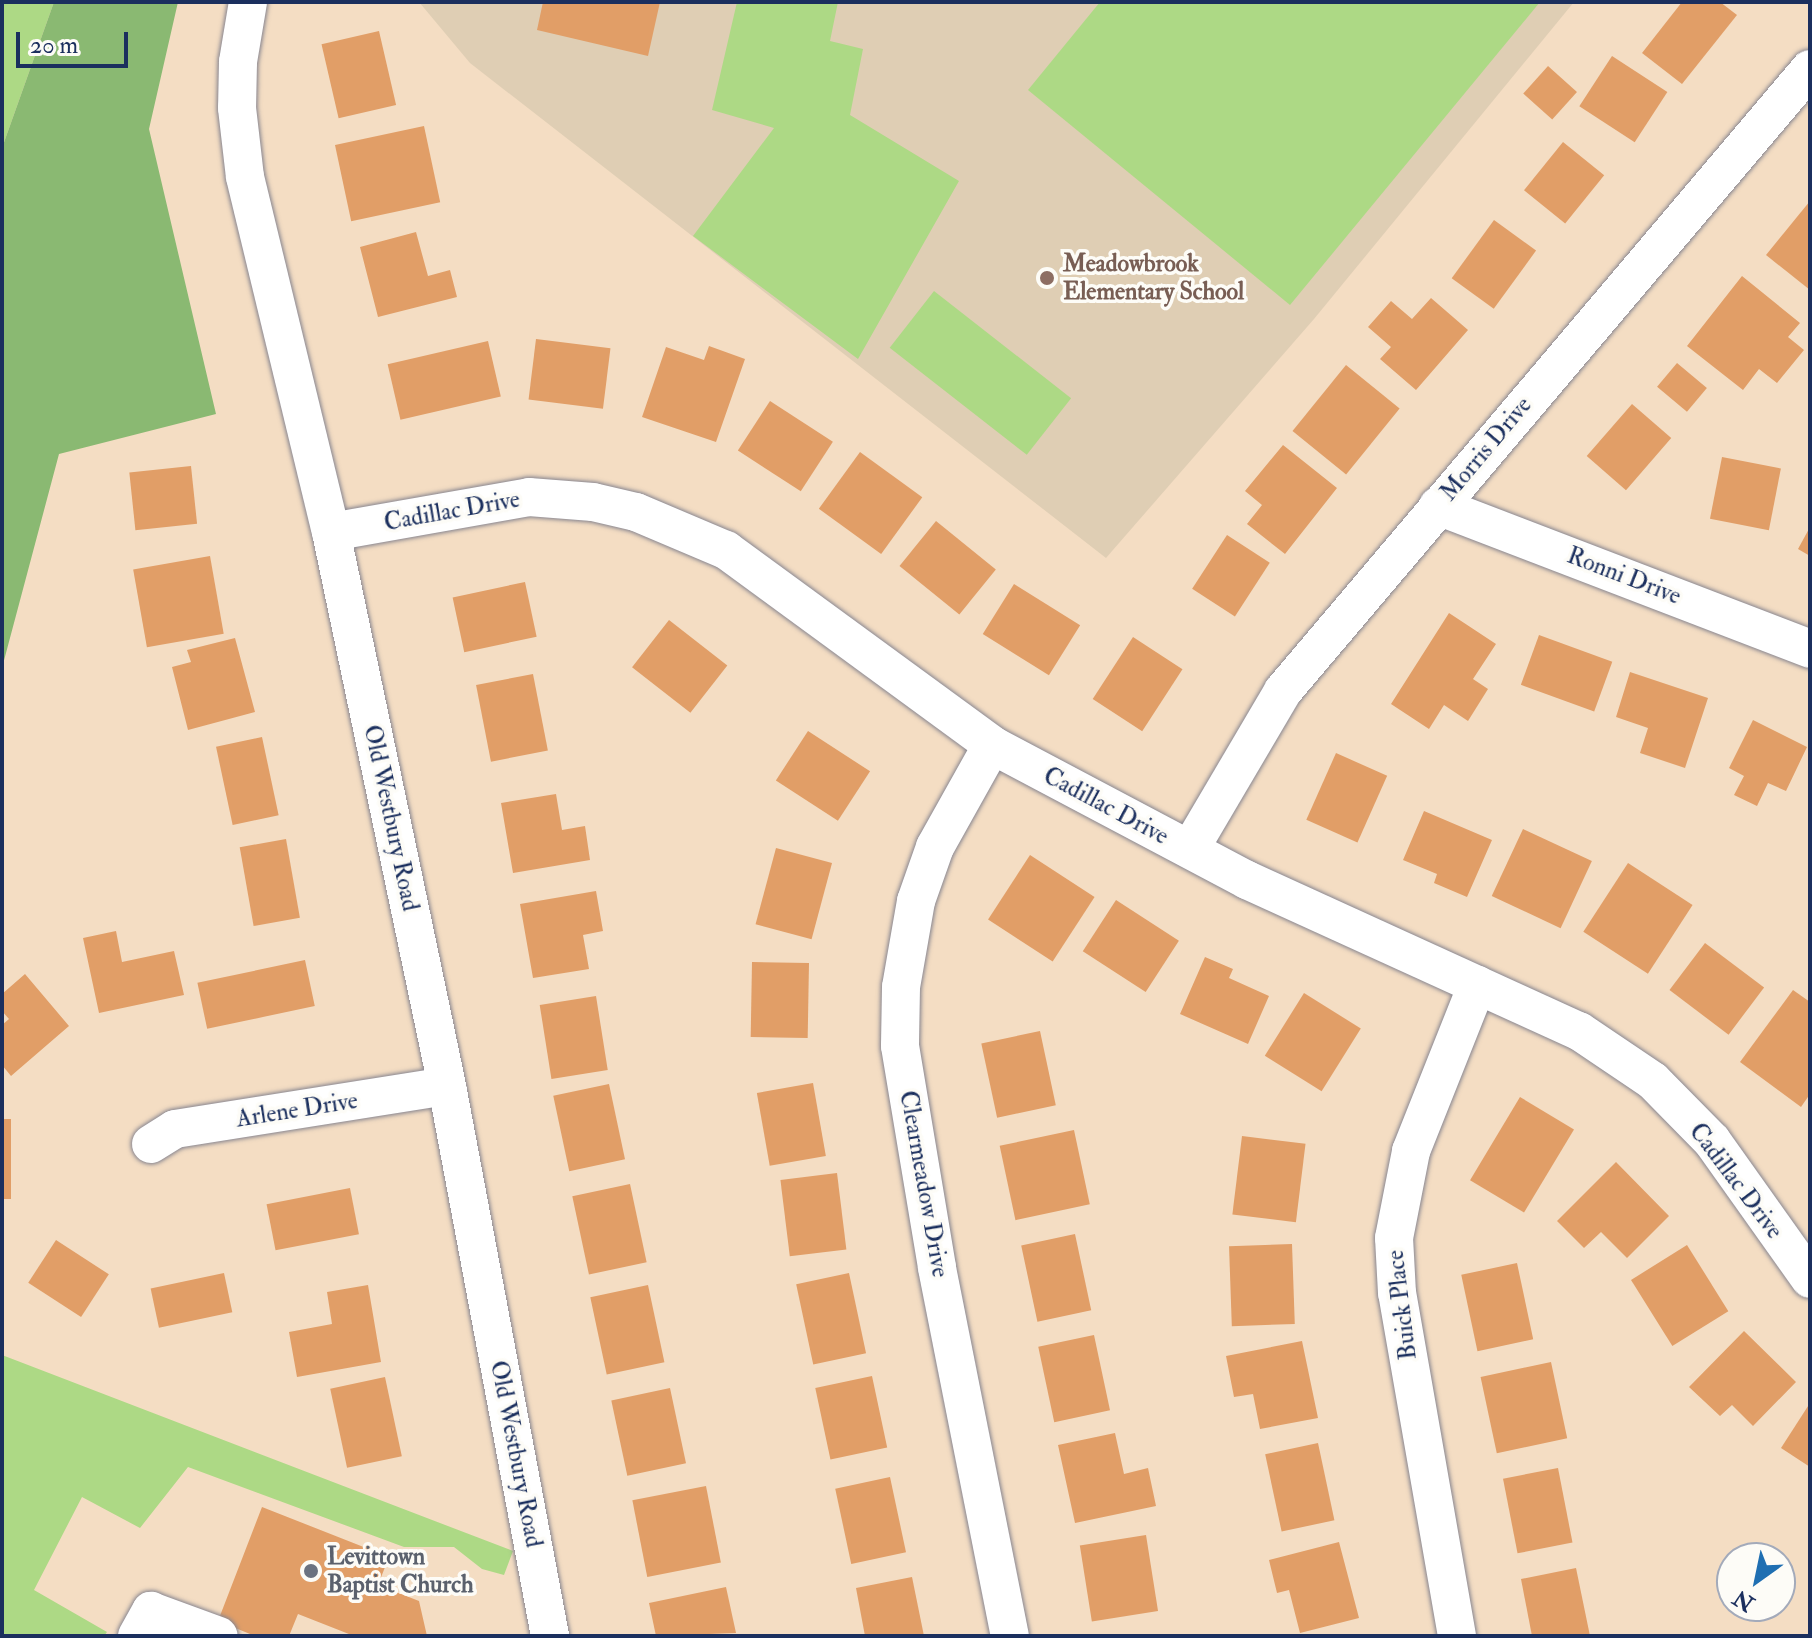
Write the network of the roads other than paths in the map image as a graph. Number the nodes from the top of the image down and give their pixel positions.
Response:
1 (248, 2) edge
2 (1810, 69) edge
3 (1438, 506) junction
4 (331, 532) junction
5 (1810, 649) edge
6 (992, 745) junction
7 (1190, 849) junction
8 (1477, 985) junction
9 (447, 1086) junction
10 (151, 1144) dead end
11 (1810, 1279) edge
12 (137, 1636) edge
13 (219, 1636) edge
14 (550, 1636) edge
15 (1010, 1636) edge
16 (1457, 1636) edge

1 - 4 street, Old Westbury Road
2 - 3 street, Morris Drive
3 - 5 street, Ronni Drive
3 - 7 street, Morris Drive
4 - 6 street, Cadillac Drive
4 - 9 street, Old Westbury Road
6 - 7 street, Cadillac Drive
6 - 15 street, Clearmeadow Drive
7 - 8 street, Cadillac Drive
8 - 11 street, Cadillac Drive
8 - 16 street, Buick Place
9 - 10 street, Arlene Drive
9 - 14 street, Old Westbury Road
12 - 13 street

